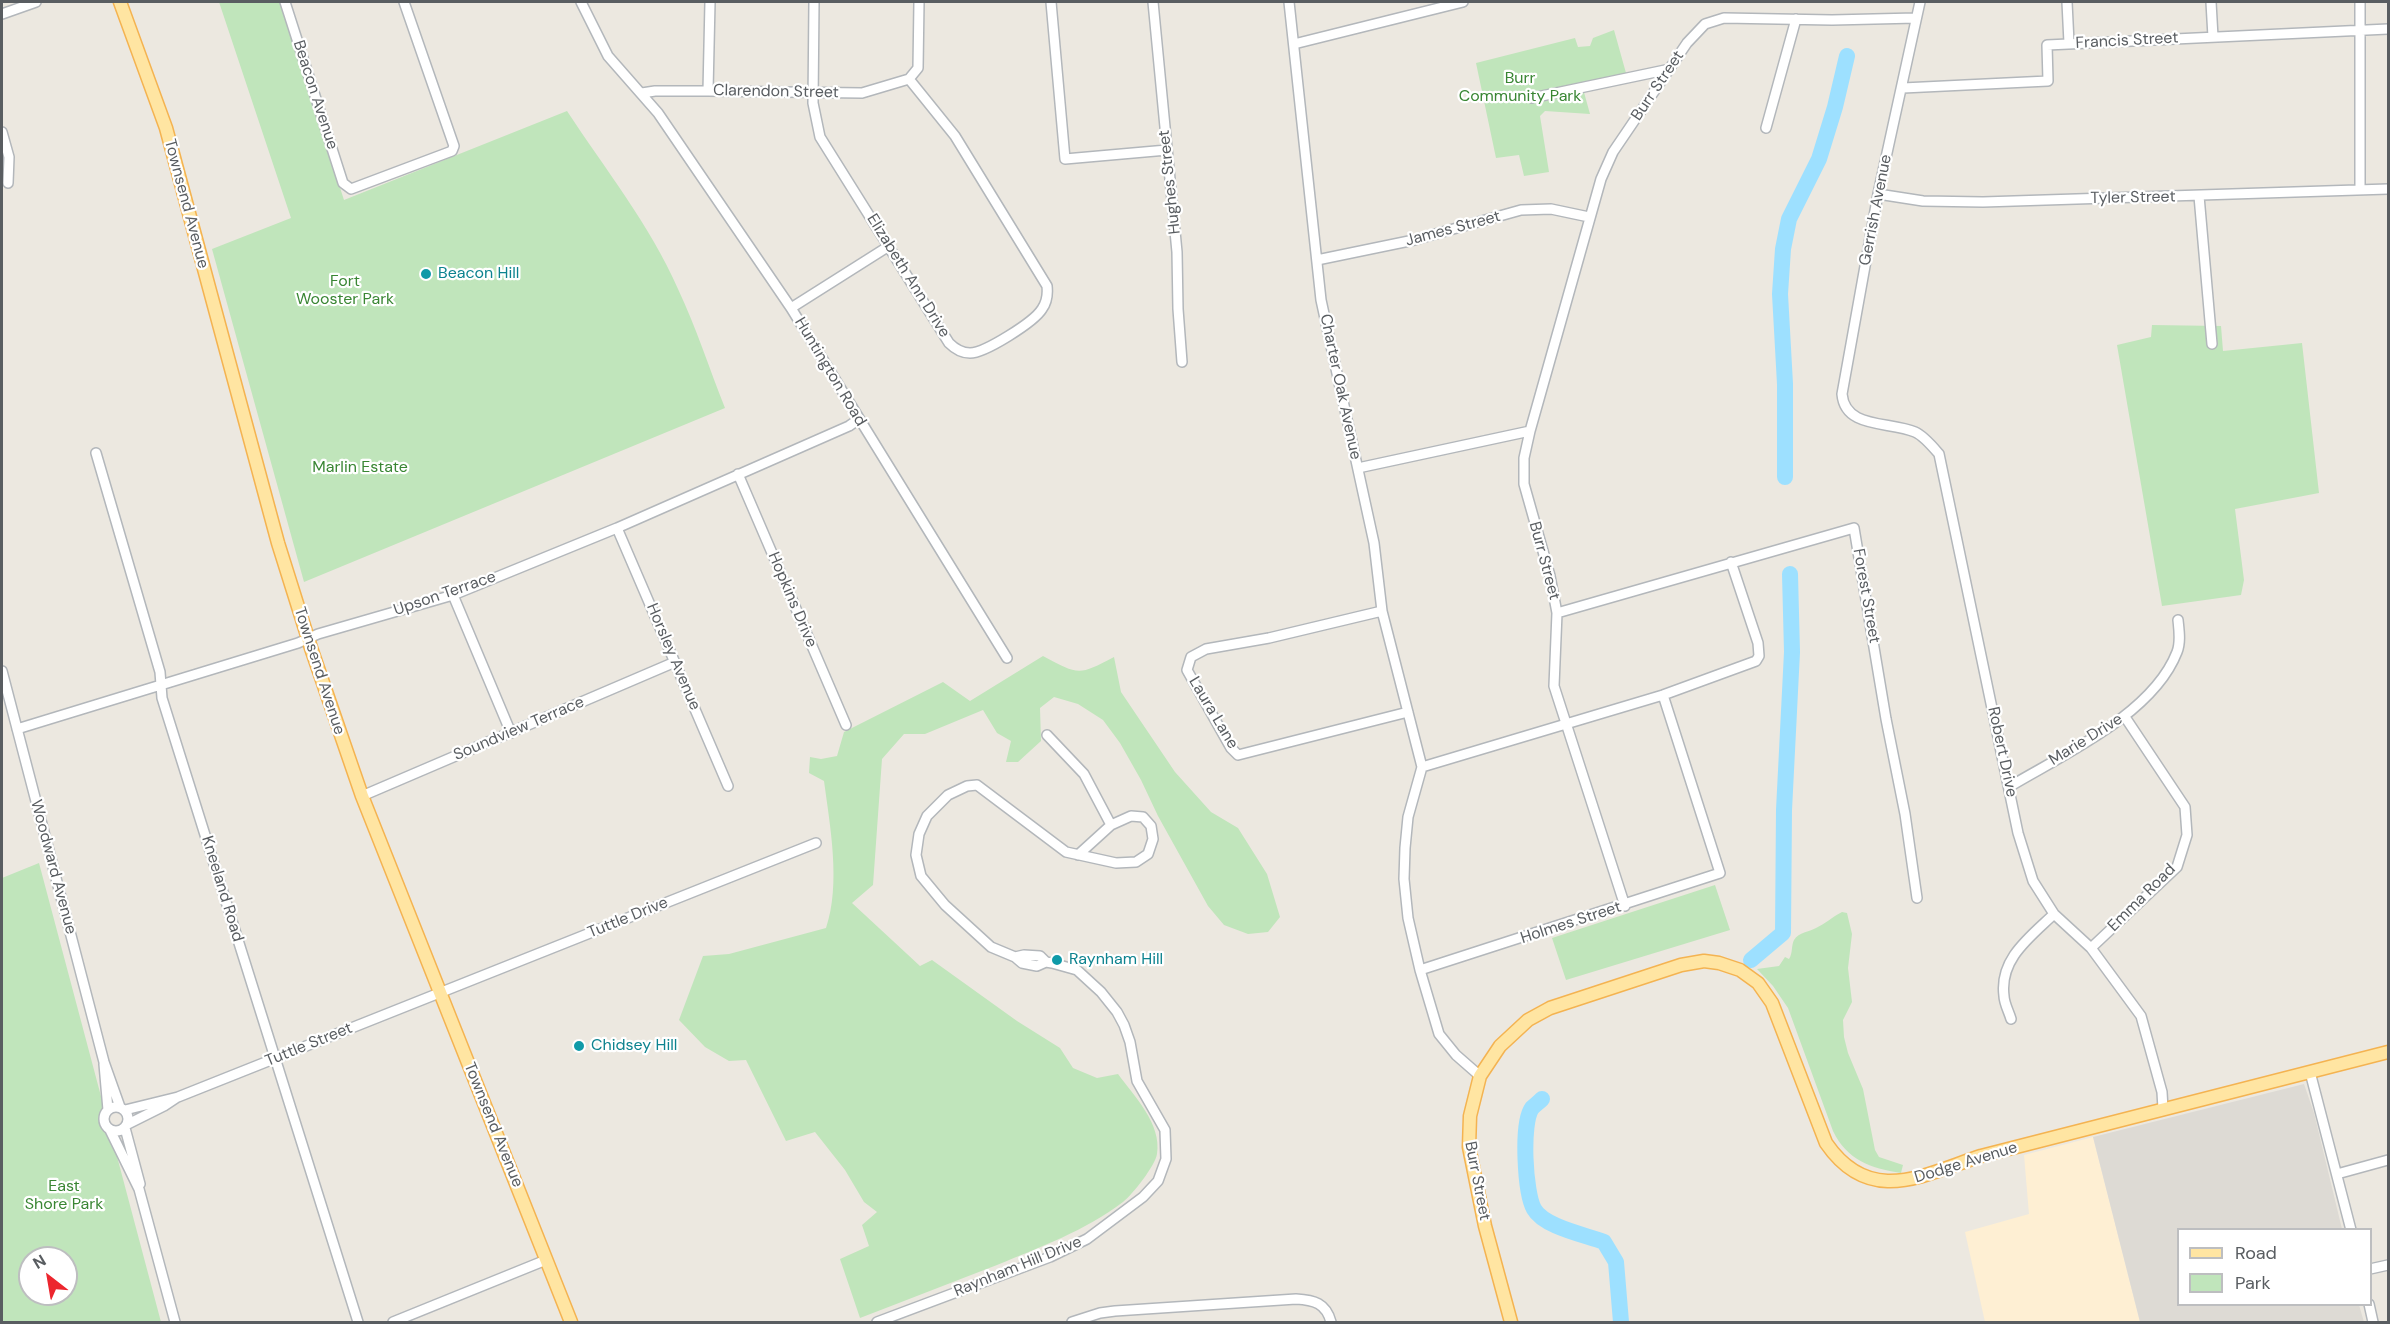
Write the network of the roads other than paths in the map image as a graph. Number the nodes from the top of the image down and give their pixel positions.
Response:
1 (36, 2) edge
2 (120, 2) edge
3 (285, 2) edge
4 (404, 2) edge
5 (581, 2) edge
6 (710, 2) edge
7 (814, 2) edge
8 (919, 2) edge
9 (1051, 2) edge
10 (1153, 2) edge
11 (1289, 2) edge
12 (1463, 2) edge
13 (1920, 2) edge
14 (2067, 2) edge
15 (2211, 2) edge
16 (2360, 2) edge
17 (2, 14) edge
18 (1916, 18) junction
19 (1796, 19) junction
20 (2388, 29) edge
21 (2360, 30) junction
22 (2213, 37) junction
23 (2069, 43) junction
24 (1294, 44) junction
25 (1670, 69) junction
26 (909, 79) junction
27 (1903, 88) junction
28 (708, 91) junction
29 (813, 91) junction
30 (642, 93) junction
31 (1532, 98) dead end
32 (1766, 128) dead end
33 (2, 132) edge
34 (1167, 150) junction
35 (8, 183) dead end
36 (2388, 189) edge
37 (2360, 190) junction
38 (1878, 194) junction
39 (2199, 196) junction
40 (1589, 217) junction
41 (889, 246) junction
42 (1317, 260) junction
43 (791, 308) junction
44 (2212, 344) dead end
45 (1182, 362) dead end
46 (1852, 417) joint
47 (859, 419) junction
48 (1530, 431) junction
49 (96, 453) dead end
50 (1358, 468) junction
51 (738, 474) junction
52 (617, 528) junction
53 (1731, 562) junction
54 (453, 595) junction
55 (1382, 611) junction
56 (1557, 613) junction
57 (2178, 620) dead end
58 (308, 638) junction
59 (1007, 658) dead end
60 (675, 662) junction
61 (2, 671) edge
62 (160, 684) junction
63 (1663, 694) junction
64 (1408, 712) junction
65 (2124, 717) junction
66 (1567, 722) junction
67 (846, 725) dead end
68 (17, 729) junction
69 (511, 733) junction
70 (1047, 735) dead end
71 (1422, 767) junction
72 (728, 786) dead end
73 (2009, 787) junction
74 (362, 796) junction
75 (1111, 825) junction
76 (816, 843) dead end
77 (1078, 855) junction
78 (1917, 898) dead end
79 (1625, 906) junction
80 (2054, 914) junction
81 (2091, 948) junction
82 (1420, 970) junction
83 (441, 992) junction
84 (2011, 1019) dead end
85 (2388, 1052) edge
86 (275, 1059) junction
87 (104, 1062) junction
88 (2310, 1072) junction
89 (1480, 1076) junction
90 (178, 1097) junction
91 (122, 1109) junction
92 (2163, 1109) junction
93 (108, 1110) junction
94 (126, 1126) junction
95 (111, 1130) junction
96 (2388, 1160) edge
97 (2337, 1174) junction
98 (139, 1189) junction
99 (2350, 1228) edge
100 (546, 1260) junction
101 (2388, 1265) edge
102 (2372, 1269) edge
103 (2368, 1306) edge
104 (1101, 1318) edge
105 (175, 1323) edge
106 (358, 1323) edge
107 (393, 1323) edge
108 (571, 1323) edge
109 (877, 1323) edge
110 (1072, 1323) edge
111 (1331, 1323) edge
112 (1511, 1323) edge
113 (2373, 1323) edge

1 - 17 street
2 - 58 main road, Townsend Avenue
3 - 4 street, Beacon Avenue
5 - 30 street, Huntington Road
6 - 28 street
7 - 29 street, Elizabeth Ann Drive
8 - 26 street
9 - 34 street
10 - 34 street, Hughes Street
11 - 24 street, Charter Oak Avenue
12 - 24 street
13 - 18 street, Gerrish Avenue
14 - 23 street
15 - 22 street
16 - 21 street
18 - 19 street, Burr Street
18 - 27 street, Gerrish Avenue
19 - 25 street, Burr Street
19 - 32 street
20 - 21 street, Francis Street
21 - 22 street, Francis Street
21 - 37 street
22 - 23 street, Francis Street
23 - 27 street, Francis Street
24 - 42 street, Charter Oak Avenue
25 - 31 street
25 - 40 street, Burr Street
26 - 29 street, Clarendon Street
26 - 41 street, Elizabeth Ann Drive
27 - 38 street, Gerrish Avenue
28 - 29 street, Clarendon Street
28 - 30 street, Clarendon Street
29 - 41 street, Elizabeth Ann Drive
30 - 43 street, Huntington Road
33 - 35 street
34 - 45 street, Hughes Street
36 - 37 street, Tyler Street
37 - 39 street, Tyler Street
38 - 39 street, Tyler Street
38 - 46 street, Gerrish Avenue
39 - 44 street
40 - 42 street, James Street
40 - 48 street, Burr Street
41 - 43 street
42 - 50 street, Charter Oak Avenue
43 - 47 street, Huntington Road
46 - 73 street, Robert Drive
47 - 51 street, Upson Terrace
47 - 59 street, Huntington Road
48 - 50 street
48 - 56 street, Burr Street
49 - 62 street, Kneeland Road
50 - 55 street, Charter Oak Avenue
51 - 52 street, Upson Terrace
51 - 67 street, Hopkins Drive
52 - 54 street, Upson Terrace
52 - 60 street, Horsley Avenue
53 - 56 street, Forest Street
53 - 63 street
53 - 78 street, Forest Street
54 - 58 street, Upson Terrace
54 - 69 street
55 - 64 street, Charter Oak Avenue
55 - 64 street, Laura Lane
56 - 66 street, Burr Street
57 - 65 street, Marie Drive
58 - 62 street, Upson Terrace
58 - 74 main road, Townsend Avenue
60 - 69 street, Soundview Terrace
60 - 72 street, Horsley Avenue
61 - 68 street, Woodward Avenue
62 - 68 street, Upson Terrace
62 - 86 street, Kneeland Road
63 - 66 street
63 - 79 street, Holmes Street
64 - 71 street, Charter Oak Avenue
65 - 73 street, Marie Drive
65 - 81 street, Emma Road
66 - 71 street
66 - 79 street, Burr Street
68 - 87 street, Woodward Avenue
69 - 74 street, Soundview Terrace
70 - 75 street
71 - 82 street
73 - 80 street, Robert Drive
74 - 83 main road, Townsend Avenue
75 - 77 street, Raynham Hill Drive
75 - 77 street, Raynham Hill Drive
76 - 83 street, Tuttle Drive
77 - 109 street, Raynham Hill Drive
79 - 82 street, Holmes Street
80 - 81 street, Robert Drive
80 - 84 street
81 - 92 street, Robert Drive
82 - 89 street
83 - 86 street, Tuttle Street
83 - 100 main road, Townsend Avenue
85 - 88 main road, Dodge Avenue
86 - 90 street, Tuttle Street
86 - 106 street, Kneeland Road
87 - 91 street, Woodward Avenue
87 - 93 street, Woodward Avenue
88 - 92 main road, Dodge Avenue
88 - 97 street
89 - 92 main road, Dodge Avenue
89 - 112 main road, Burr Street
90 - 91 street, Tuttle Street
90 - 94 street, Tuttle Street
91 - 93 street
91 - 94 street
93 - 95 street
94 - 95 street
94 - 98 street
95 - 98 street
96 - 97 street
97 - 99 street
98 - 105 street
100 - 107 street
100 - 108 main road, Townsend Avenue
101 - 102 street
103 - 113 street
104 - 110 street
104 - 111 street

